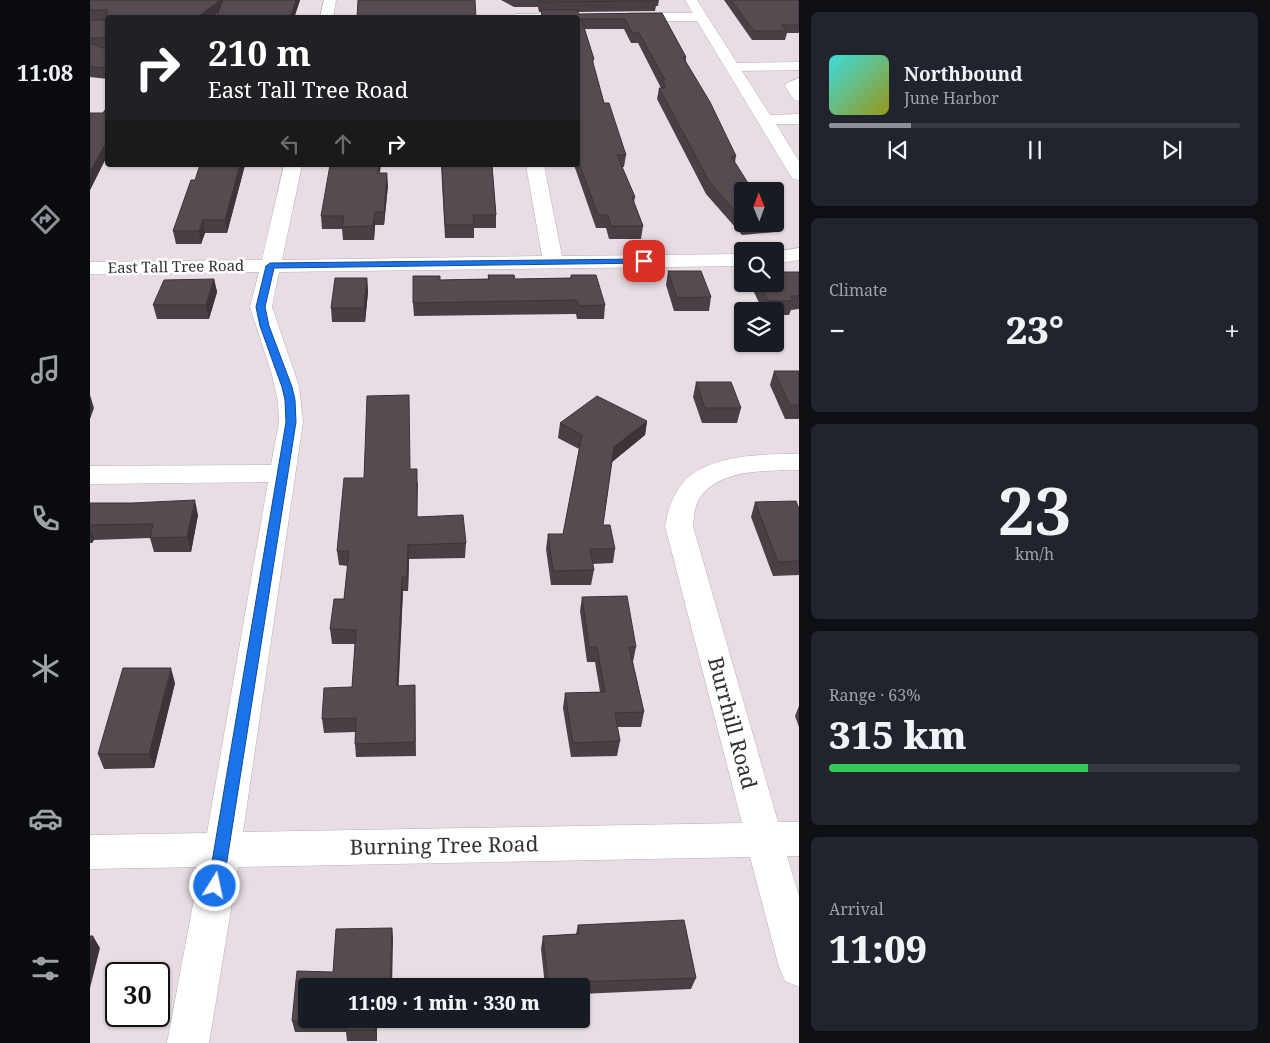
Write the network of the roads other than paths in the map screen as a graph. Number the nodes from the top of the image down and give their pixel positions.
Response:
1 (330, 0) edge
2 (690, 0) edge
3 (327, 15) edge
4 (580, 17) edge
5 (592, 17) edge
6 (612, 17) edge
7 (701, 17) junction
8 (799, 66) edge
9 (732, 67) junction
10 (799, 82) edge
11 (799, 97) edge
12 (765, 120) junction
13 (799, 120) edge
14 (293, 167) edge
15 (534, 167) edge
16 (799, 175) edge
17 (799, 254) edge
18 (784, 256) edge
19 (734, 260) edge
20 (553, 262) junction
21 (270, 266) junction
22 (90, 268) edge
23 (799, 462) edge
24 (282, 473) junction
25 (90, 475) edge
26 (781, 839) edge
27 (222, 850) junction
28 (90, 852) edge
29 (799, 967) edge
30 (188, 1043) edge

1 - 3 street
2 - 7 street
4 - 5 street
6 - 7 street
7 - 9 street
8 - 9 street
9 - 12 street
10 - 11 street
12 - 13 street
12 - 16 street
14 - 21 street
15 - 20 street
17 - 18 street
19 - 20 street, East Tall Tree Road
20 - 21 street, East Tall Tree Road
21 - 22 street, East Tall Tree Road
21 - 24 street
23 - 26 street, Burrhill Road
24 - 25 street
24 - 27 street
26 - 27 street, Burning Tree Road
26 - 29 street, Burrhill Road
27 - 28 street, Burning Tree Road
27 - 30 street

